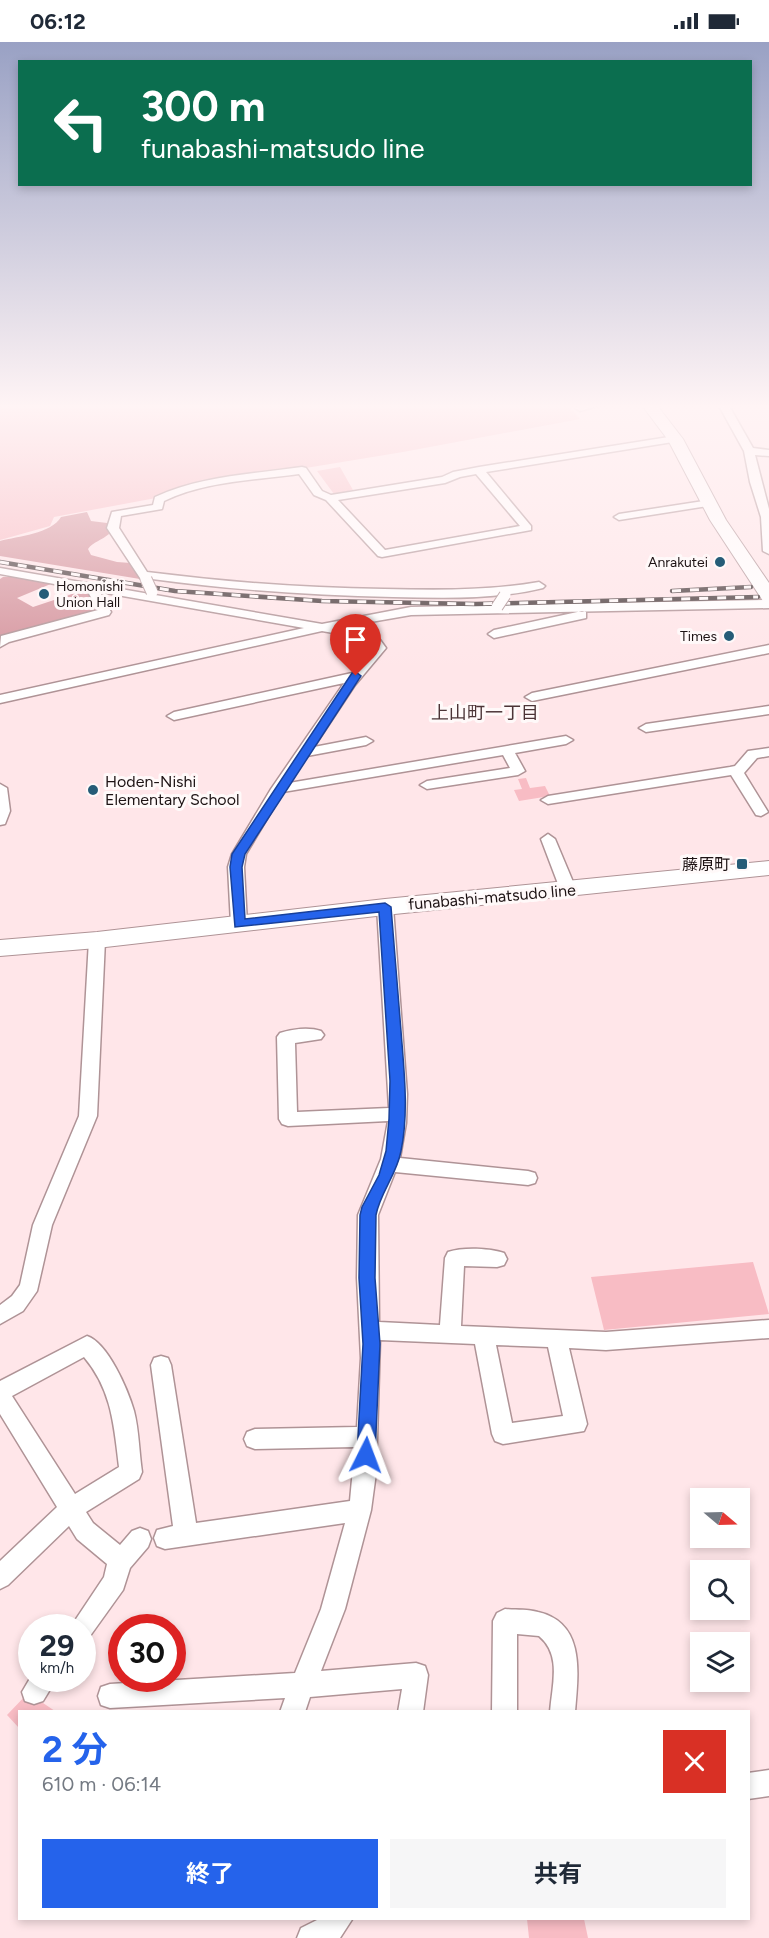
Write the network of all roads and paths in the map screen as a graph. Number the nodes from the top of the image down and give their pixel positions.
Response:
1 (174, 492) edge
2 (318, 492) edge
3 (365, 492) edge
4 (498, 492) edge
5 (704, 492) edge
6 (761, 492) edge
7 (330, 498) junction
8 (710, 504) junction
9 (619, 517) dead end
10 (768, 518) edge
11 (769, 551) edge
12 (0, 571) edge
13 (146, 577) junction
14 (91, 586) junction
15 (539, 586) dead end
16 (153, 594) junction
17 (505, 594) junction
18 (769, 597) edge
19 (769, 603) edge
20 (624, 607) junction
21 (496, 609) junction
22 (324, 627) junction
23 (494, 634) dead end
24 (0, 643) edge
25 (769, 649) edge
26 (356, 676) junction
27 (532, 697) dead end
28 (0, 699) edge
29 (769, 710) edge
30 (174, 716) dead end
31 (646, 728) dead end
32 (566, 740) dead end
33 (366, 741) dead end
34 (507, 750) junction
35 (769, 752) edge
36 (302, 753) junction
37 (735, 770) junction
38 (428, 785) dead end
39 (0, 788) edge
40 (278, 789) junction
41 (548, 800) dead end
42 (762, 812) dead end
43 (0, 820) edge
44 (548, 839) dead end
45 (769, 868) edge
46 (568, 889) junction
47 (385, 907) junction
48 (239, 924) junction
49 (97, 940) junction
50 (0, 948) edge
51 (315, 1035) dead end
52 (397, 1114) junction
53 (389, 1164) junction
54 (528, 1178) dead end
55 (497, 1259) dead end
56 (0, 1315) edge
57 (769, 1329) edge
58 (371, 1331) junction
59 (450, 1333) junction
60 (484, 1335) junction
61 (556, 1339) junction
62 (160, 1365) dead end
63 (0, 1394) edge
64 (367, 1437) junction
65 (255, 1439) dead end
66 (71, 1509) junction
67 (360, 1510) junction
68 (140, 1539) dead end
69 (119, 1563) junction
70 (0, 1577) edge
71 (92, 1614) edge
72 (304, 1685) junction
73 (110, 1696) dead end
74 (293, 1710) edge
75 (411, 1710) edge
76 (504, 1710) edge
77 (562, 1710) edge
78 (769, 1783) edge
79 (750, 1786) edge
80 (337, 1920) edge
81 (311, 1938) edge

1 - 13 street
2 - 7 street
3 - 7 street
4 - 7 street
5 - 8 main road
6 - 10 street
8 - 9 street
8 - 18 main road
10 - 11 street
12 - 14 street
13 - 16 street, bridge
13 - 17 street
14 - 16 street
14 - 24 street
15 - 17 street
16 - 22 street
17 - 21 street, bridge
19 - 20 street
20 - 21 street
20 - 23 street
21 - 22 street
22 - 26 street
22 - 28 street
25 - 27 street
26 - 30 street
26 - 36 street
29 - 31 street
32 - 34 street
33 - 36 street
34 - 38 street
34 - 40 street
35 - 37 street
36 - 40 street
37 - 41 street
37 - 42 street
39 - 43 street
40 - 48 street
44 - 46 street
45 - 46 main road, funabashi-matsudo line
46 - 47 main road, funabashi-matsudo line
47 - 48 main road, funabashi-matsudo line
47 - 52 street
48 - 49 main road, funabashi-matsudo line
49 - 50 main road, funabashi-matsudo line
49 - 56 street
51 - 52 street
52 - 53 street
53 - 54 street
53 - 58 street
55 - 59 street
57 - 61 street
58 - 59 street
58 - 64 street
59 - 60 street
60 - 61 street
60 - 61 street
62 - 67 street
63 - 66 street
63 - 66 street
64 - 65 street
64 - 67 street
66 - 69 street
66 - 70 street
67 - 72 street
68 - 69 street
69 - 71 street
72 - 73 street
72 - 74 street
72 - 75 street
76 - 77 street
78 - 79 street
80 - 81 street

